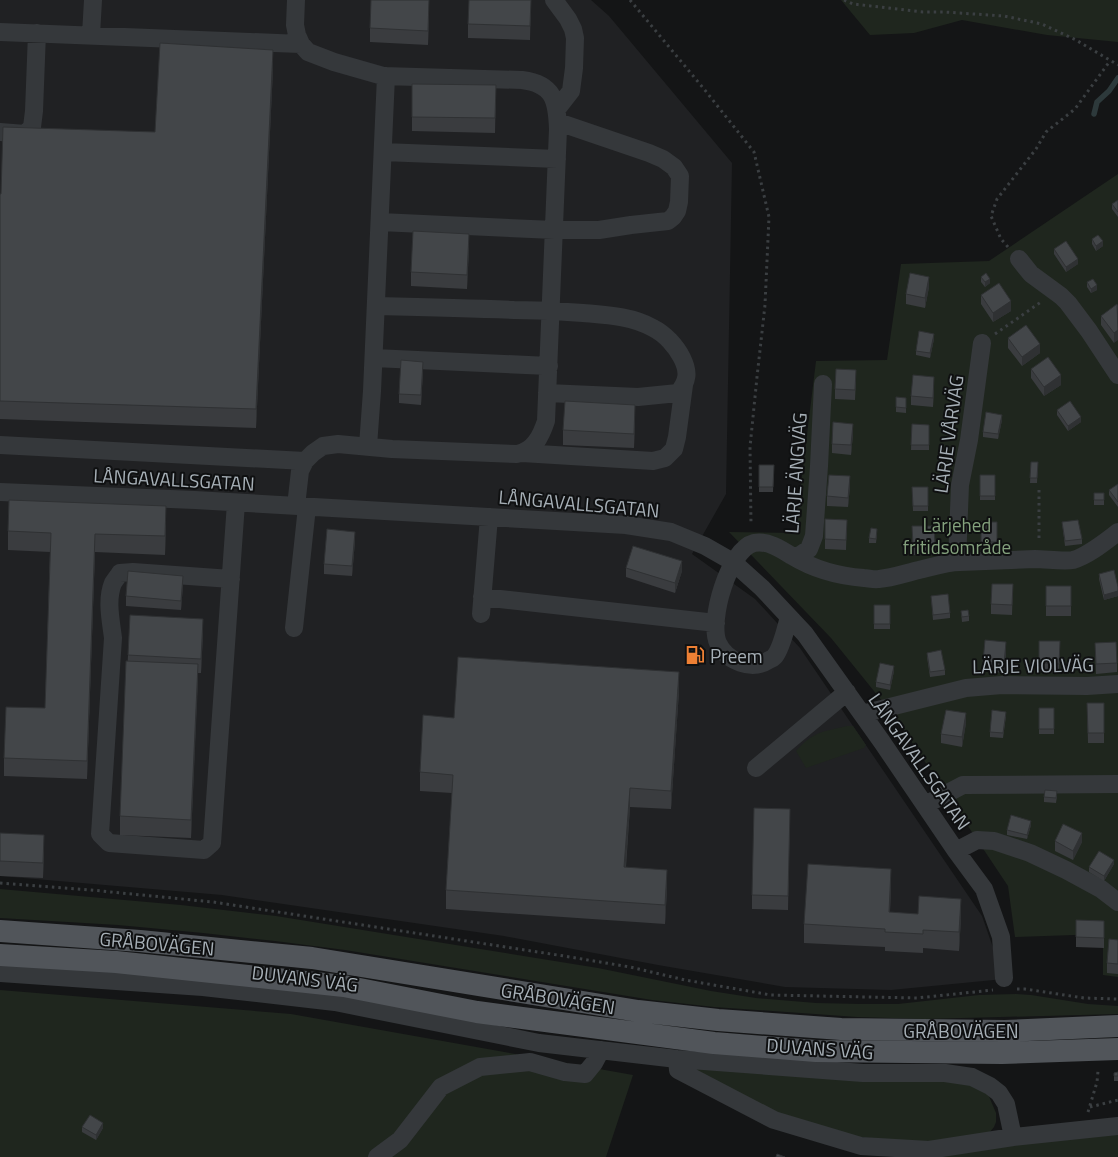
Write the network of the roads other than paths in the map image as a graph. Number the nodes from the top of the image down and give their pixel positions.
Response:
1 (93, 0) edge
2 (296, 0) edge
3 (554, 0) edge
4 (0, 32) edge
5 (37, 33) junction
6 (91, 36) junction
7 (301, 44) junction
8 (386, 76) junction
9 (557, 115) junction
10 (0, 132) edge
11 (383, 152) junction
12 (557, 159) junction
13 (380, 222) junction
14 (554, 230) junction
15 (1019, 259) road end
16 (376, 306) junction
17 (551, 311) junction
18 (982, 343) road end
19 (374, 358) junction
20 (549, 366) junction
21 (1118, 375) edge
22 (823, 384) dead end
23 (684, 385) junction
24 (548, 393) junction
25 (0, 445) edge
26 (368, 446) junction
27 (522, 453) junction
28 (305, 460) junction
29 (0, 492) edge
30 (236, 503) junction
31 (302, 507) junction
32 (489, 517) junction
33 (1118, 532) edge
34 (796, 558) junction
35 (733, 562) junction
36 (957, 562) junction
37 (231, 578) junction
38 (788, 616) junction
39 (716, 623) junction
40 (294, 628) dead end
41 (1118, 684) edge
42 (846, 692) junction
43 (862, 714) junction
44 (756, 768) dead end
45 (1118, 784) edge
46 (925, 805) junction
47 (956, 851) junction
48 (1118, 902) edge
49 (0, 930) edge
50 (0, 955) edge
51 (0, 973) edge
52 (1006, 986) road end
53 (1118, 1026) edge
54 (1118, 1049) edge
55 (601, 1050) junction
56 (677, 1059) junction
57 (1118, 1126) edge
58 (1013, 1137) junction
59 (377, 1157) edge

1 - 6 street
2 - 7 street
3 - 9 street
4 - 5 street
5 - 6 street
5 - 10 street
6 - 7 street
7 - 8 street
8 - 9 street
8 - 11 street
9 - 12 street
9 - 14 street
11 - 12 street
11 - 13 street
12 - 14 street
13 - 14 street
13 - 16 street
14 - 17 street
15 - 21 street
16 - 17 street
16 - 19 street
17 - 20 street
17 - 23 street
18 - 36 street, LÄRJE VÅRVÄG
19 - 20 street
19 - 26 street
20 - 24 street
22 - 34 street, LÄRJE ÄNGVÄG
23 - 24 street
23 - 27 street
24 - 27 street
25 - 28 street
26 - 27 street
26 - 28 street
28 - 31 street
29 - 30 street, LÅNGAVALLSGATAN
30 - 31 street, LÅNGAVALLSGATAN
30 - 37 street
31 - 32 street, LÅNGAVALLSGATAN
31 - 40 street
32 - 35 street, LÅNGAVALLSGATAN
32 - 39 street
33 - 36 street
34 - 35 street
34 - 36 street
35 - 38 street, LÅNGAVALLSGATAN
35 - 39 street
37 - 37 street
38 - 39 street
38 - 42 street, LÅNGAVALLSGATAN
41 - 43 street, LÄRJE VIOLVÄG
42 - 43 street, LÅNGAVALLSGATAN
42 - 44 street
43 - 46 street, LÅNGAVALLSGATAN
45 - 46 street
46 - 47 street, LÅNGAVALLSGATAN
47 - 48 street
47 - 52 street, LÅNGAVALLSGATAN
49 - 53 main road, GRÅBOVÄGEN
50 - 54 main road, GRÅBOVÄGEN
51 - 55 street, DUVANS VÄG
55 - 56 street, DUVANS VÄG
55 - 59 street
56 - 58 street
56 - 58 street, DUVANS VÄG
57 - 58 street

